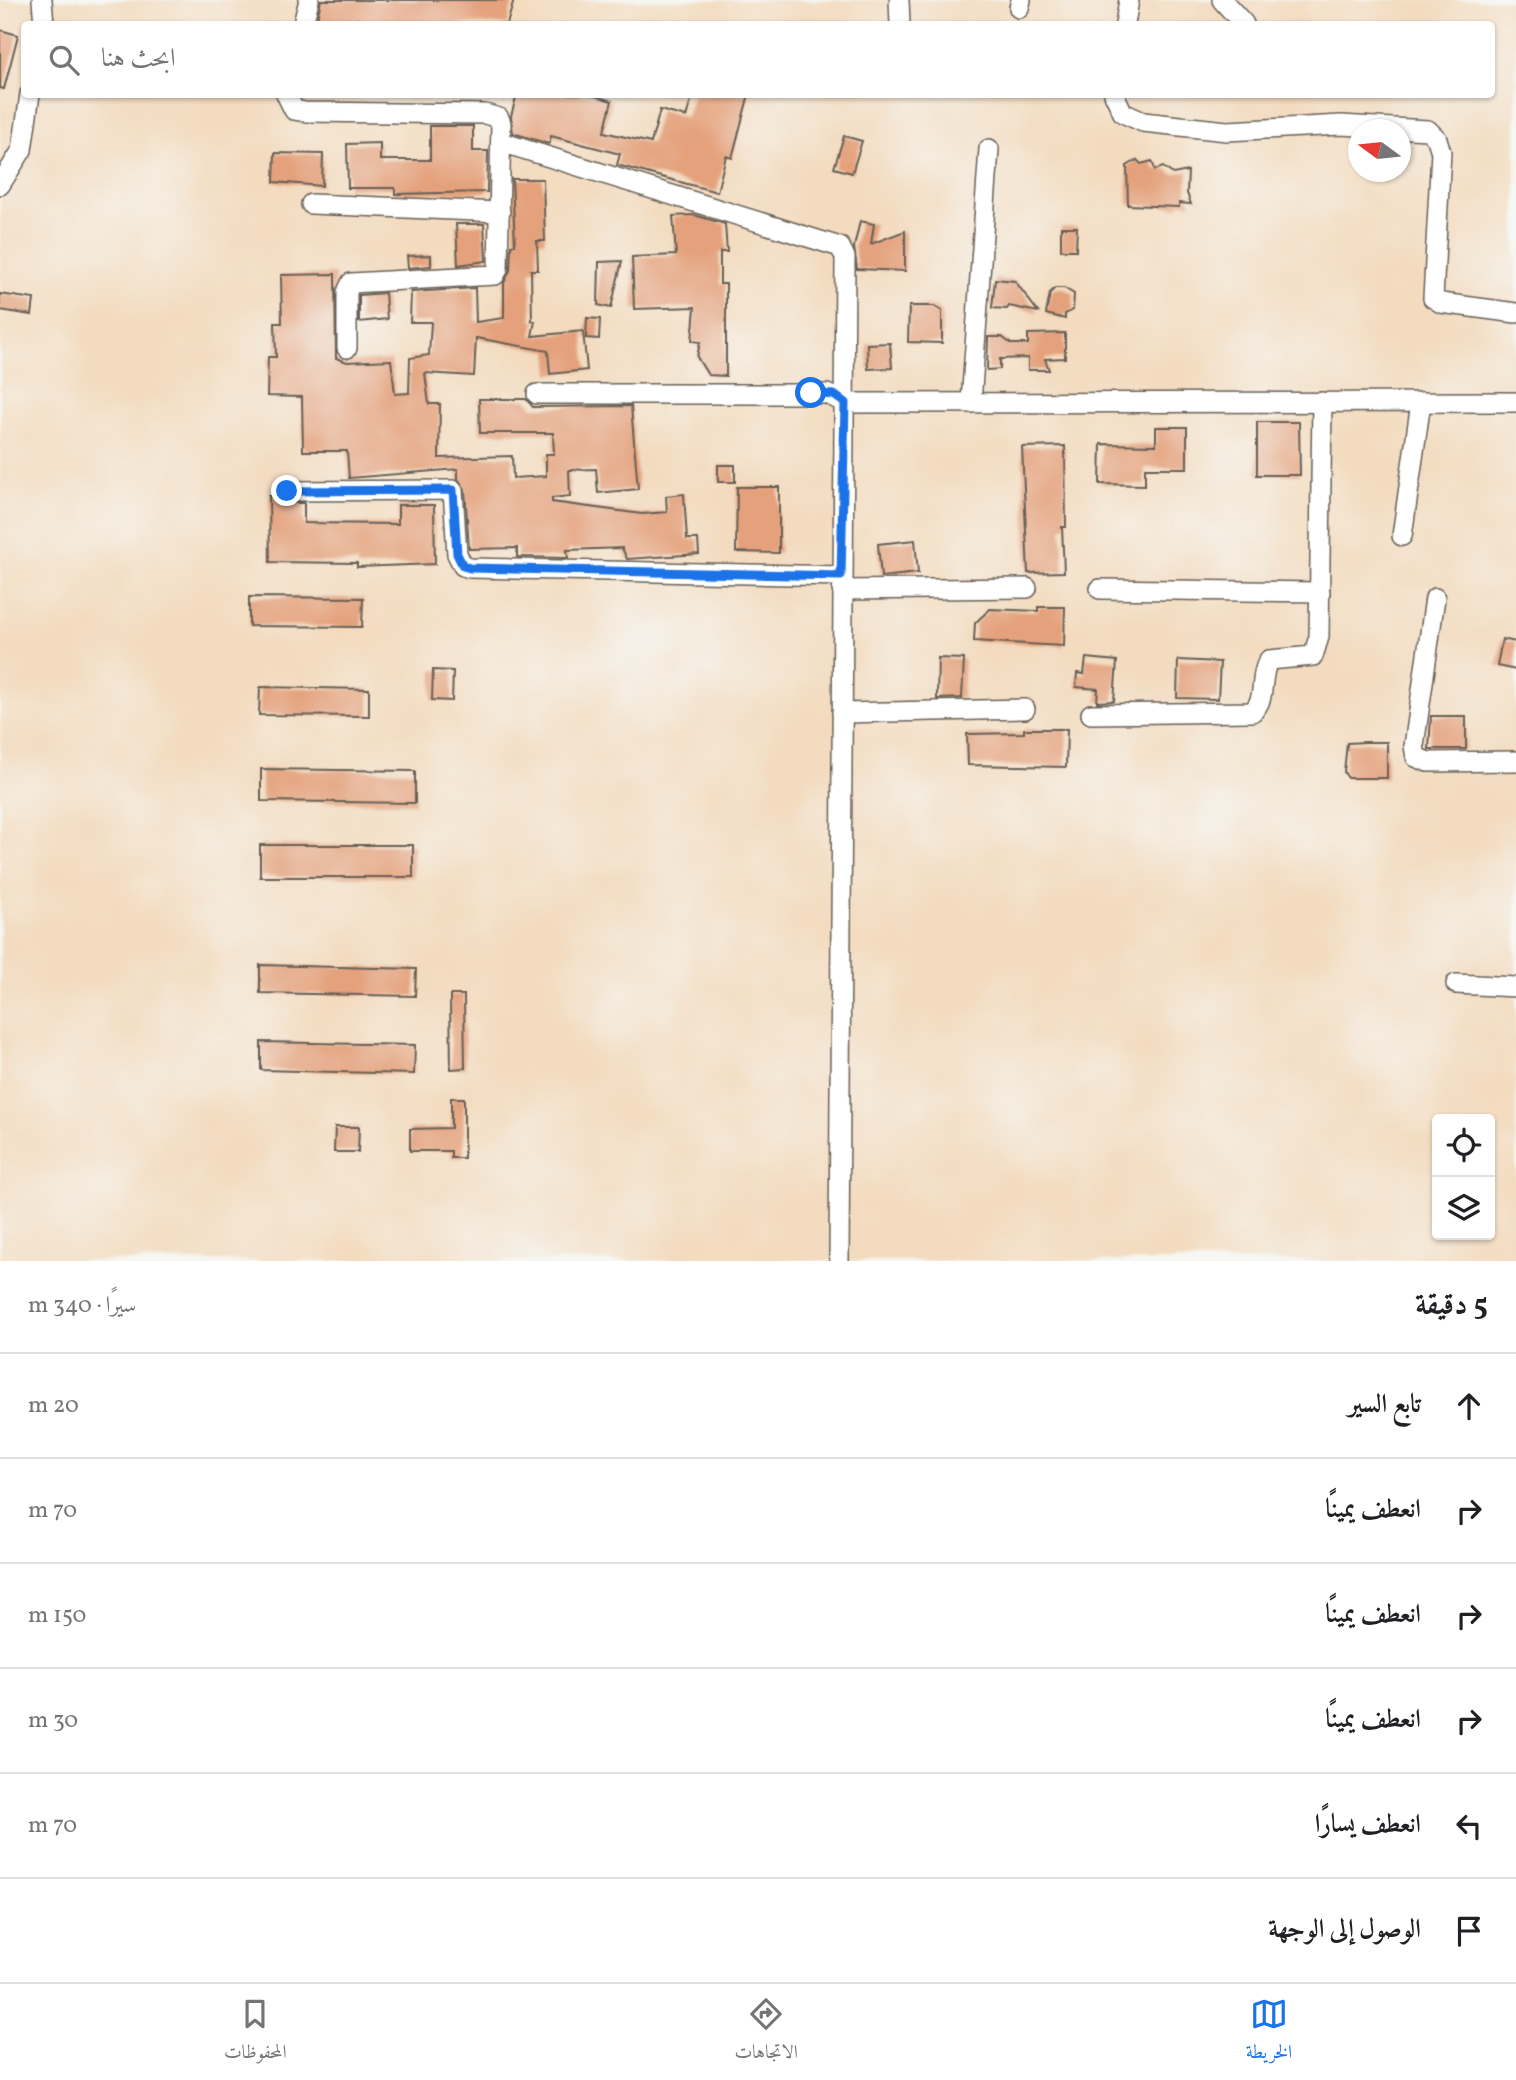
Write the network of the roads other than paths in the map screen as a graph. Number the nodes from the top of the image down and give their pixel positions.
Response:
1 (41, 0) edge
2 (309, 0) edge
3 (899, 0) edge
4 (1129, 0) edge
5 (1222, 0) edge
6 (44, 21) edge
7 (304, 21) edge
8 (900, 21) edge
9 (1126, 21) edge
10 (1241, 21) edge
11 (29, 98) edge
12 (287, 98) edge
13 (1115, 98) edge
14 (501, 142) junction
15 (989, 149) dead end
16 (0, 185) edge
17 (311, 204) dead end
18 (500, 212) junction
19 (1516, 313) edge
20 (346, 348) dead end
21 (537, 394) dead end
22 (1322, 402) junction
23 (1421, 402) junction
24 (1516, 402) edge
25 (845, 403) junction
26 (971, 403) junction
27 (287, 491) dead end
28 (1402, 536) dead end
29 (841, 583) junction
30 (1027, 588) dead end
31 (1100, 589) dead end
32 (1320, 592) junction
33 (1435, 598) dead end
34 (1025, 709) dead end
35 (842, 713) junction
36 (1091, 714) dead end
37 (1516, 761) edge
38 (1456, 984) dead end
39 (1516, 987) edge
40 (839, 1261) edge

1 - 6 street
2 - 7 street
3 - 8 street
4 - 9 street
5 - 10 street
11 - 16 street
12 - 14 street
13 - 19 street
14 - 18 street
14 - 25 street
15 - 26 street
17 - 18 street
18 - 20 street
21 - 25 street
22 - 23 street
22 - 26 street
22 - 32 street
23 - 24 street
23 - 28 street
25 - 26 street
25 - 29 street
27 - 29 street
29 - 30 street
29 - 35 street
31 - 32 street
32 - 36 street
33 - 37 street
34 - 35 street
35 - 40 street
38 - 39 street

